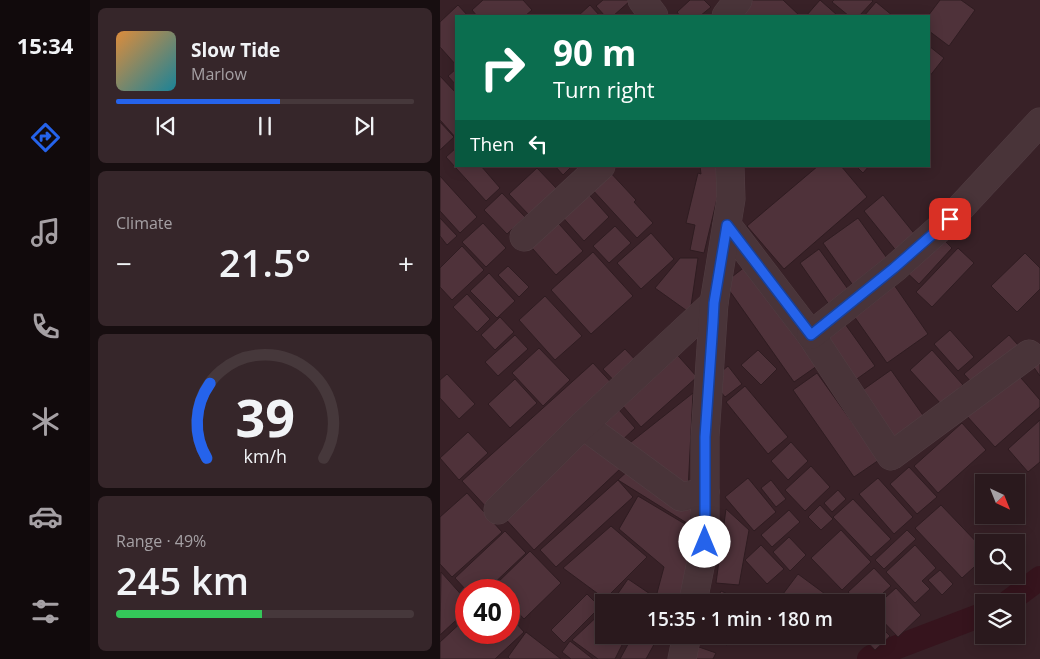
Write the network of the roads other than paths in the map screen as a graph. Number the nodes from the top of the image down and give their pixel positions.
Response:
1 (642, 0) edge
2 (738, 0) edge
3 (653, 15) edge
4 (727, 15) edge
5 (1040, 122) edge
6 (600, 167) edge
7 (730, 167) edge
8 (727, 225) junction
9 (524, 237) dead end
10 (714, 303) junction
11 (811, 335) junction
12 (1029, 354) dead end
13 (583, 425) junction
14 (705, 492) junction
15 (498, 510) dead end
16 (695, 594) edge
17 (684, 644) edge
18 (682, 659) edge

1 - 3 street
2 - 4 street
5 - 11 street
6 - 9 street
7 - 8 street
8 - 10 street
8 - 11 street
10 - 13 street
10 - 14 street
11 - 12 street
13 - 14 street
13 - 15 street
14 - 16 street
17 - 18 street

